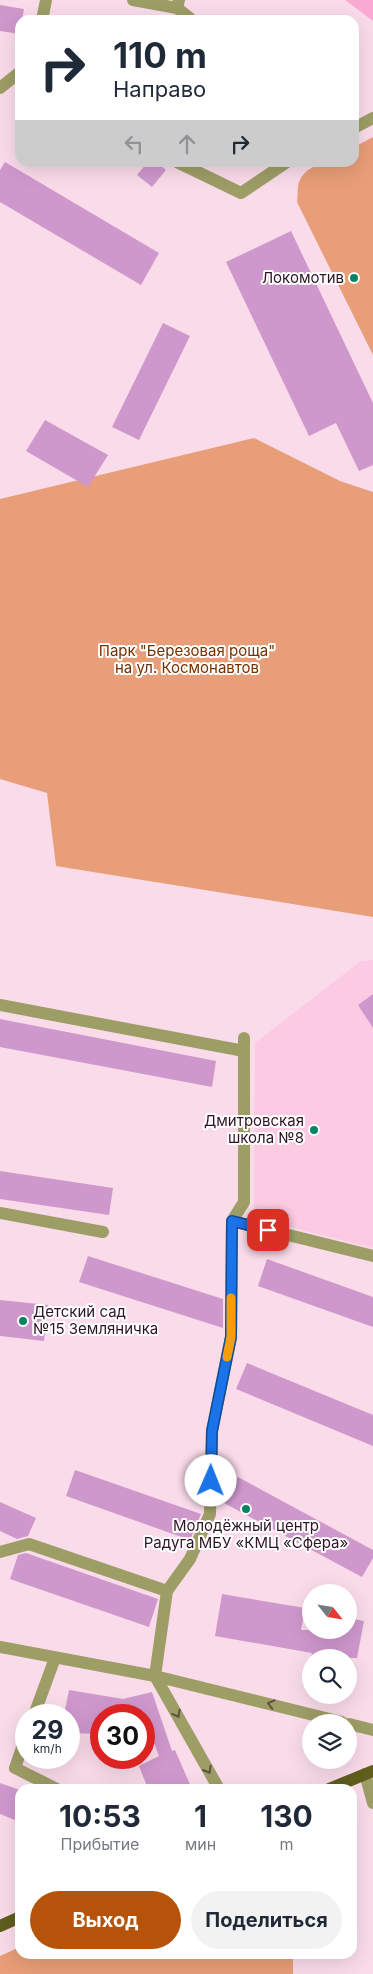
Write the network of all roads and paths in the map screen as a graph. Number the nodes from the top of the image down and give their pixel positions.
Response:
1 (46, 0) edge
2 (133, 0) edge
3 (178, 4) edge
4 (43, 15) edge
5 (188, 15) edge
6 (15, 76) edge
7 (0, 88) edge
8 (373, 118) edge
9 (359, 125) edge
10 (187, 167) edge
11 (279, 167) edge
12 (0, 1005) edge
13 (0, 1213) edge
14 (232, 1221) junction
15 (103, 1232) dead end
16 (373, 1256) edge
17 (0, 1552) edge
18 (167, 1591) junction
19 (0, 1647) edge
20 (54, 1658) junction
21 (155, 1676) junction
22 (38, 1704) edge
23 (309, 1714) edge
24 (357, 1726) edge
25 (373, 1729) edge
26 (373, 1737) edge
27 (17, 1769) edge
28 (369, 1772) edge
29 (47, 1784) edge
30 (216, 1784) edge
31 (341, 1784) edge
32 (373, 1803) edge
33 (15, 1919) edge
34 (0, 1926) edge

1 - 4 street
2 - 3 street
3 - 5 street
6 - 7 street
8 - 9 street
10 - 11 street
12 - 14 street
13 - 15 street
14 - 16 street
14 - 18 street
17 - 18 street
18 - 21 street
19 - 20 street
20 - 21 street
20 - 22 street
23 -> 21 street
21 -> 30 street
24 - 25 street
25 - 26 street
27 - 29 street
28 - 31 main road
28 - 32 street
33 - 34 main road

